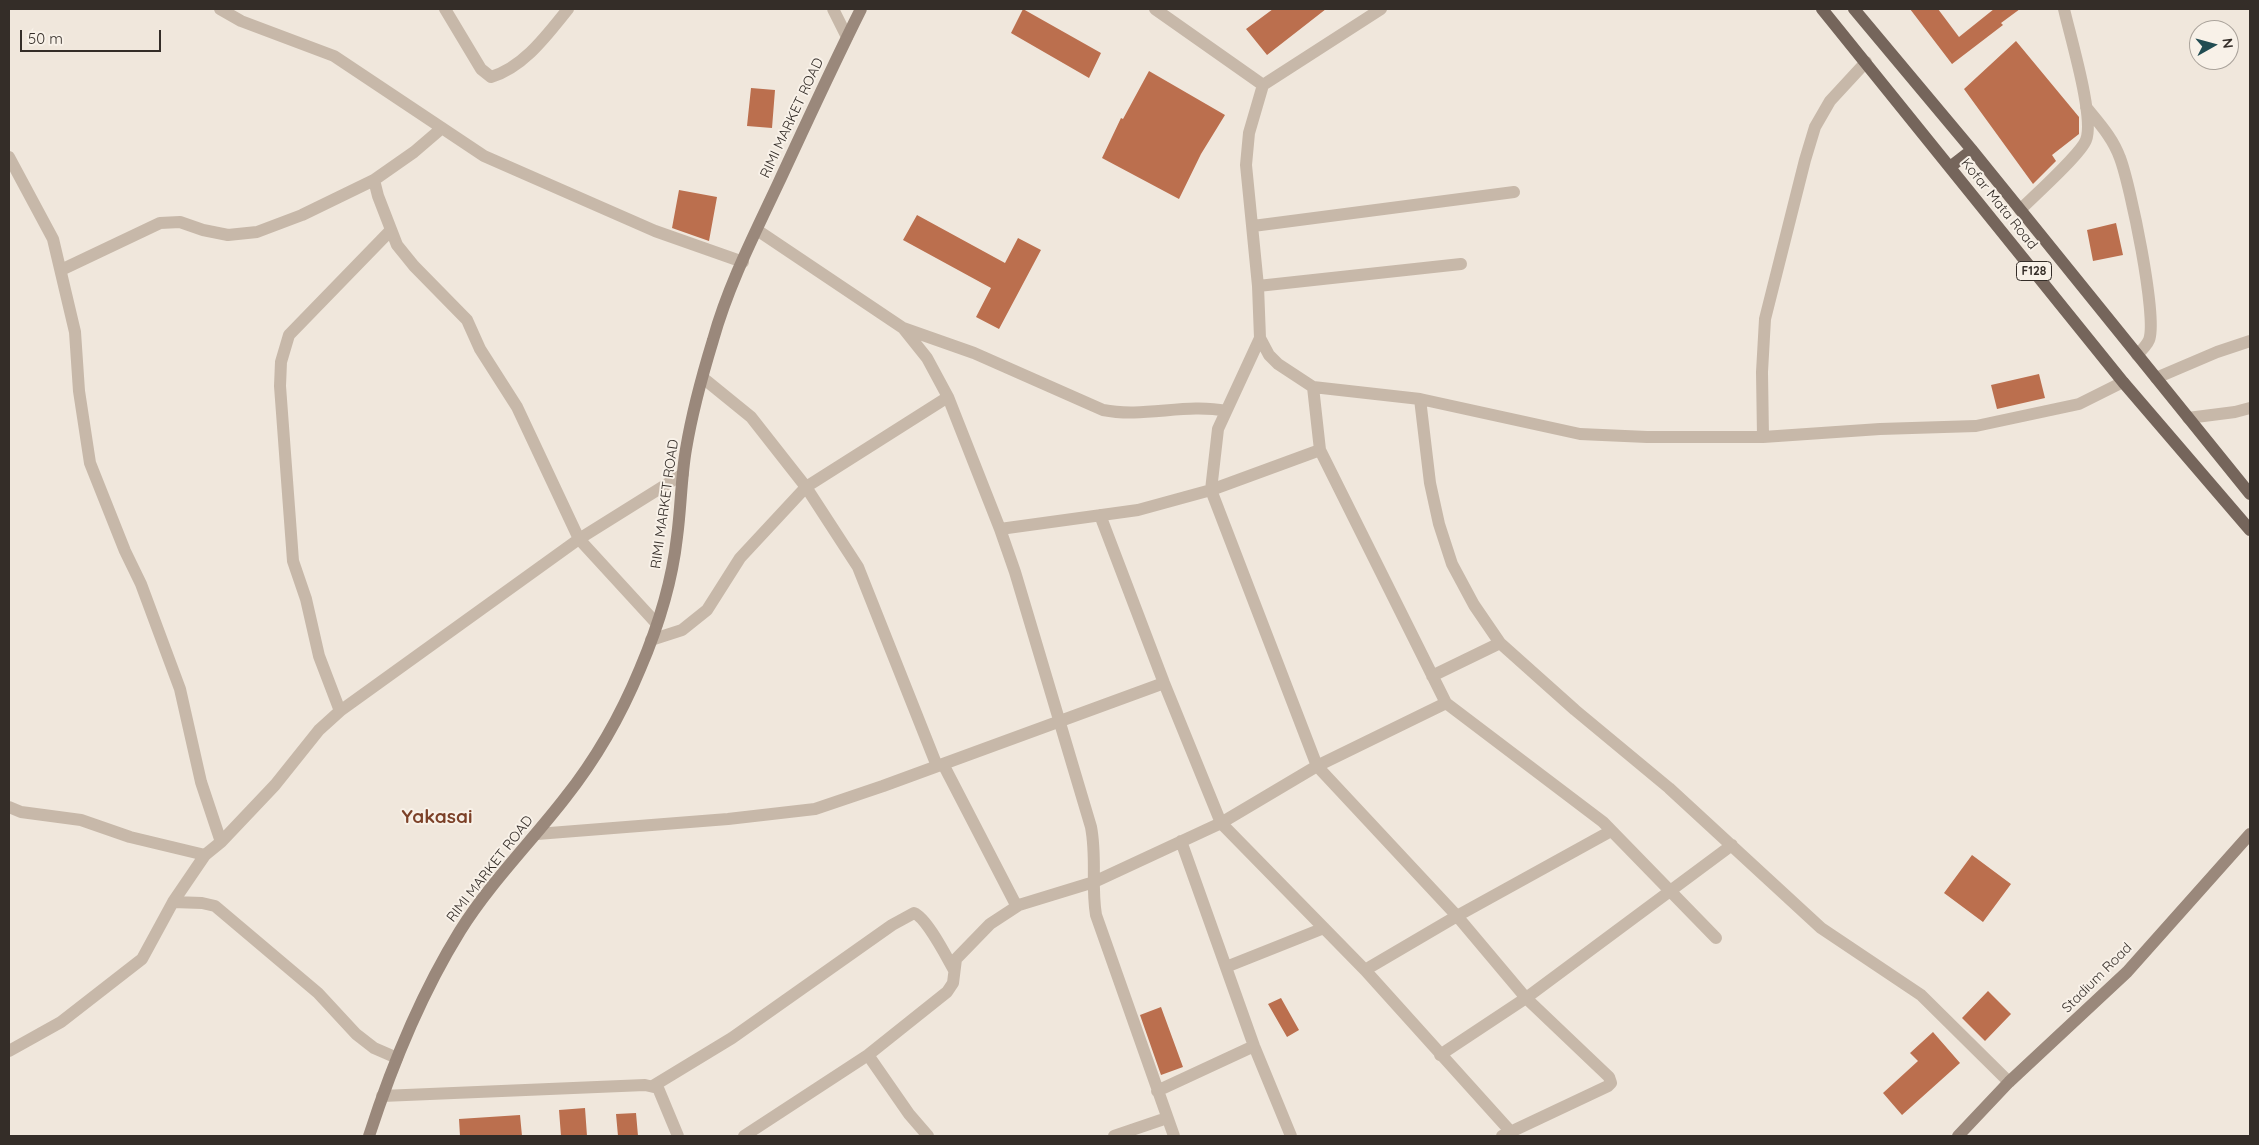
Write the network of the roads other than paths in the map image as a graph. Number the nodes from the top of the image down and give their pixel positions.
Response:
1 (220, 9) edge
2 (445, 9) edge
3 (568, 9) edge
4 (833, 9) edge
5 (860, 9) edge
6 (1155, 9) edge
7 (1381, 9) edge
8 (1822, 9) edge
9 (1854, 9) edge
10 (2064, 9) edge
11 (847, 36) junction
12 (1866, 62) junction
13 (1263, 85) junction
14 (2086, 107) junction
15 (442, 128) junction
16 (1972, 150) junction
17 (9, 157) edge
18 (1950, 167) junction
19 (374, 180) junction
20 (1514, 192) dead end
21 (2020, 210) junction
22 (1253, 226) junction
23 (391, 230) junction
24 (757, 230) junction
25 (742, 262) junction
26 (1461, 264) dead end
27 (61, 270) junction
28 (1258, 286) junction
29 (903, 328) junction
30 (1260, 338) junction
31 (2250, 341) edge
32 (2138, 355) junction
33 (703, 378) junction
34 (2156, 378) junction
35 (2123, 382) junction
36 (1313, 387) junction
37 (948, 397) junction
38 (1420, 398) junction
39 (2250, 408) edge
40 (1226, 411) junction
41 (2188, 418) junction
42 (1763, 437) junction
43 (1320, 450) junction
44 (683, 474) junction
45 (806, 487) junction
46 (1211, 490) junction
47 (2250, 494) edge
48 (1100, 515) junction
49 (1000, 528) junction
50 (2250, 530) edge
51 (579, 539) junction
52 (657, 624) junction
53 (651, 640) junction
54 (1500, 643) junction
55 (1432, 676) junction
56 (1164, 683) junction
57 (1446, 704) junction
58 (340, 711) junction
59 (1060, 722) junction
60 (940, 765) junction
61 (1317, 766) junction
62 (9, 806) edge
63 (1221, 823) junction
64 (1611, 831) junction
65 (536, 834) junction
66 (2250, 834) edge
67 (1181, 841) junction
68 (221, 842) junction
69 (1732, 845) junction
70 (205, 855) junction
71 (1094, 882) junction
72 (1670, 891) junction
73 (173, 902) junction
74 (1019, 905) junction
75 (1457, 916) junction
76 (1324, 928) junction
77 (1716, 938) dead end
78 (1226, 967) junction
79 (954, 970) junction
80 (1365, 970) junction
81 (1526, 998) junction
82 (1254, 1046) junction
83 (9, 1051) edge
84 (868, 1055) junction
85 (1440, 1055) junction
86 (397, 1058) junction
87 (2008, 1082) junction
88 (653, 1086) junction
89 (1157, 1091) junction
90 (382, 1096) junction
91 (1167, 1118) junction
92 (1506, 1134) edge
93 (369, 1136) edge
94 (678, 1136) edge
95 (744, 1136) edge
96 (928, 1136) edge
97 (1114, 1136) edge
98 (1174, 1136) edge
99 (1291, 1136) edge
100 (1958, 1136) edge

1 - 15 street
2 - 3 street
4 - 11 street
5 - 11 street, RIMI MARKET ROAD
6 - 13 street
7 - 13 street
8 - 12 main road, Kofar Mata Road / F128
9 - 16 main road, Kofar Mata Road / F128
10 - 14 street
11 - 24 street, RIMI MARKET ROAD
12 - 18 main road, Kofar Mata Road / F128
12 - 42 street
13 - 22 street
14 - 21 street
14 - 32 street
15 - 19 street
15 - 25 street
16 - 18 main road
16 - 21 main road, Kofar Mata Road / F128
17 - 27 street
18 - 35 main road, Kofar Mata Road / F128
19 - 23 street
19 - 27 street
20 - 22 street
21 - 32 main road, Kofar Mata Road / F128
22 - 28 street
23 - 51 street
23 - 58 street
24 - 25 street, RIMI MARKET ROAD
24 - 29 street
25 - 33 street, RIMI MARKET ROAD
26 - 28 street
27 - 68 street
28 - 30 street
29 - 37 street
29 - 40 street
30 - 36 street
30 - 40 street
31 - 34 street
32 - 34 main road, Kofar Mata Road / F128
33 - 44 street, RIMI MARKET ROAD
33 - 45 street
34 - 41 main road, Kofar Mata Road / F128
35 - 42 street
35 - 50 main road, Kofar Mata Road / F128
36 - 38 street
36 - 43 street
37 - 45 street
37 - 49 street
38 - 42 street
38 - 54 street
39 - 41 street
40 - 46 street
41 - 47 main road, Kofar Mata Road / F128
43 - 46 street
43 - 55 street
44 - 51 street
44 - 52 street, RIMI MARKET ROAD
45 - 53 street
45 - 60 street
46 - 48 street
46 - 61 street
48 - 49 street
48 - 56 street
49 - 59 street
51 - 52 street
51 - 58 street
52 - 53 street, RIMI MARKET ROAD
53 - 65 street, RIMI MARKET ROAD
54 - 55 street
54 - 69 street
55 - 57 street
56 - 59 street
56 - 63 street
57 - 61 street
57 - 64 street
58 - 68 street
59 - 60 street
59 - 71 street
60 - 65 street
60 - 74 street
61 - 63 street
61 - 75 street
62 - 70 street
63 - 67 street
63 - 76 street
64 - 72 street
64 - 75 street
65 - 86 street, RIMI MARKET ROAD
66 - 87 street, Stadium Road
67 - 71 street
67 - 78 street
68 - 70 street
69 - 72 street
69 - 87 street
70 - 73 street
71 - 74 street
71 - 89 street
72 - 77 street
72 - 81 street
73 - 83 street
73 - 86 street
74 - 79 street
75 - 80 street
75 - 81 street
76 - 78 street
76 - 80 street
78 - 82 street
79 - 84 street
79 - 88 street
80 - 85 street
81 - 85 street
81 - 92 street
82 - 89 street
82 - 99 street
84 - 95 street
84 - 96 street
85 - 92 street
86 - 90 street, RIMI MARKET ROAD
87 - 100 street, Stadium Road
88 - 90 street
88 - 94 street
89 - 91 street
90 - 93 street, RIMI MARKET ROAD
91 - 97 street
91 - 98 street

